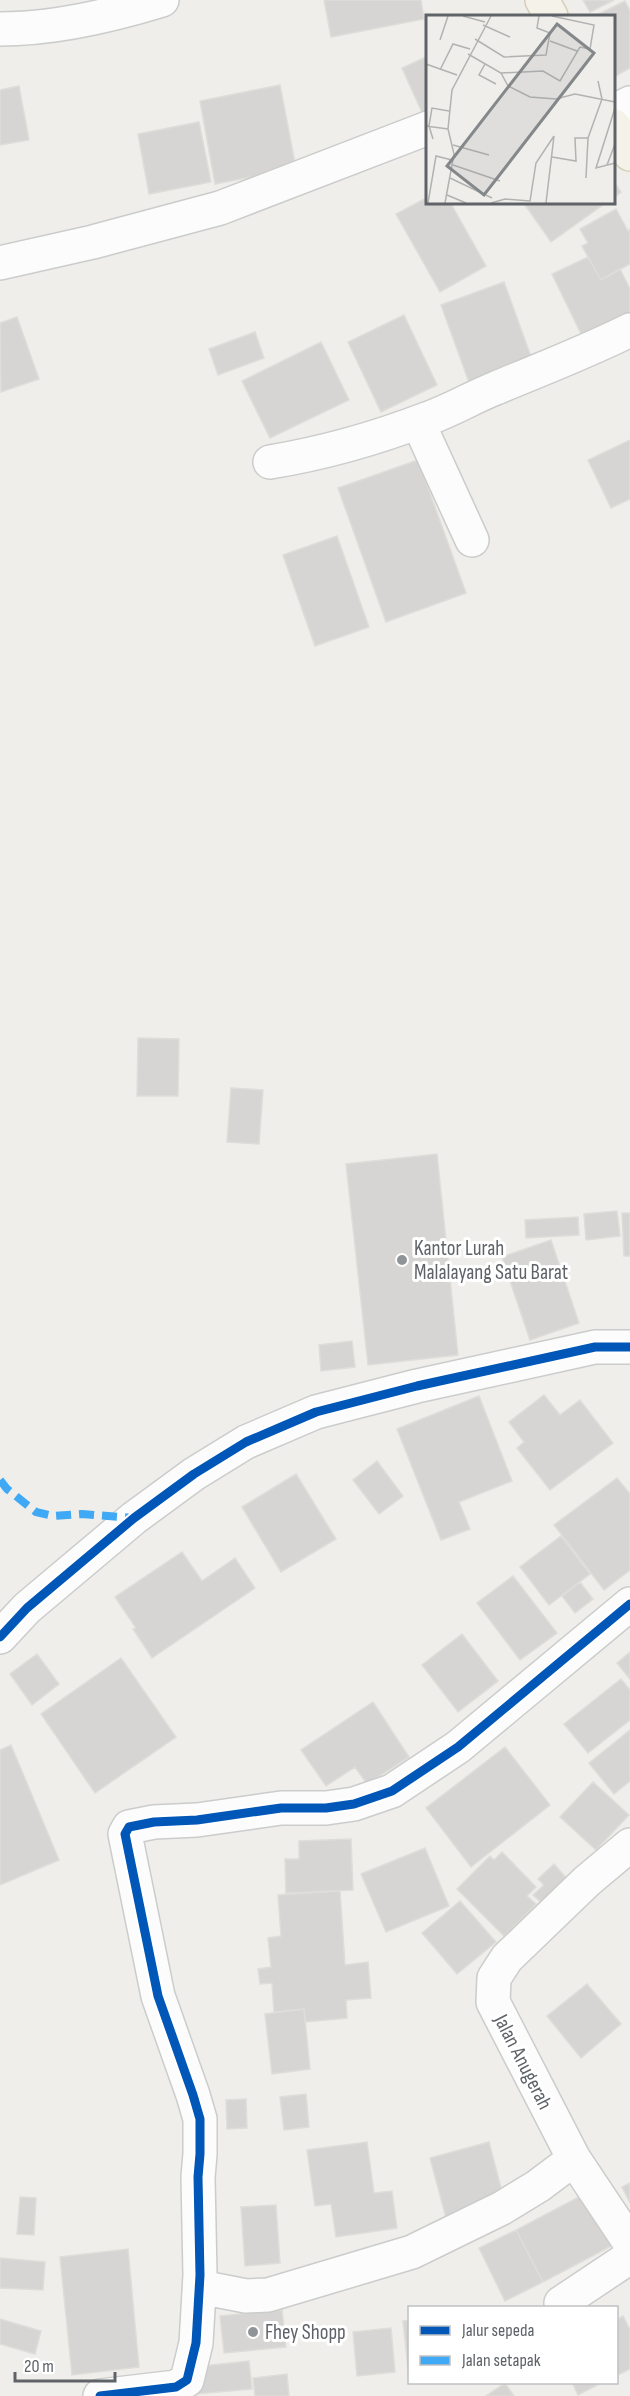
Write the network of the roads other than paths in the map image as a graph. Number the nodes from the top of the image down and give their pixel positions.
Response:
1 (162, 0) edge
2 (542, 0) edge
3 (550, 15) edge
4 (0, 29) edge
5 (630, 103) edge
6 (615, 110) edge
7 (615, 128) edge
8 (426, 129) edge
9 (630, 154) edge
10 (0, 263) edge
11 (630, 330) edge
12 (418, 422) junction
13 (270, 462) dead end
14 (472, 540) dead end
15 (630, 1347) edge
16 (630, 1604) edge
17 (0, 1637) edge
18 (630, 1845) edge
19 (574, 2159) junction
20 (630, 2243) edge
21 (630, 2257) edge
22 (200, 2287) junction
23 (561, 2303) dead end
24 (100, 2396) edge

1 - 4 street
2 - 3 main road
5 - 6 street
7 - 9 main road
8 - 10 street
11 - 12 street
12 - 13 street
12 - 14 street
15 - 17 street
16 - 22 street
18 - 19 street, Jalan Anugerah
19 - 20 street, Jalan Anugerah
19 - 22 street
21 - 23 street
22 - 24 street

